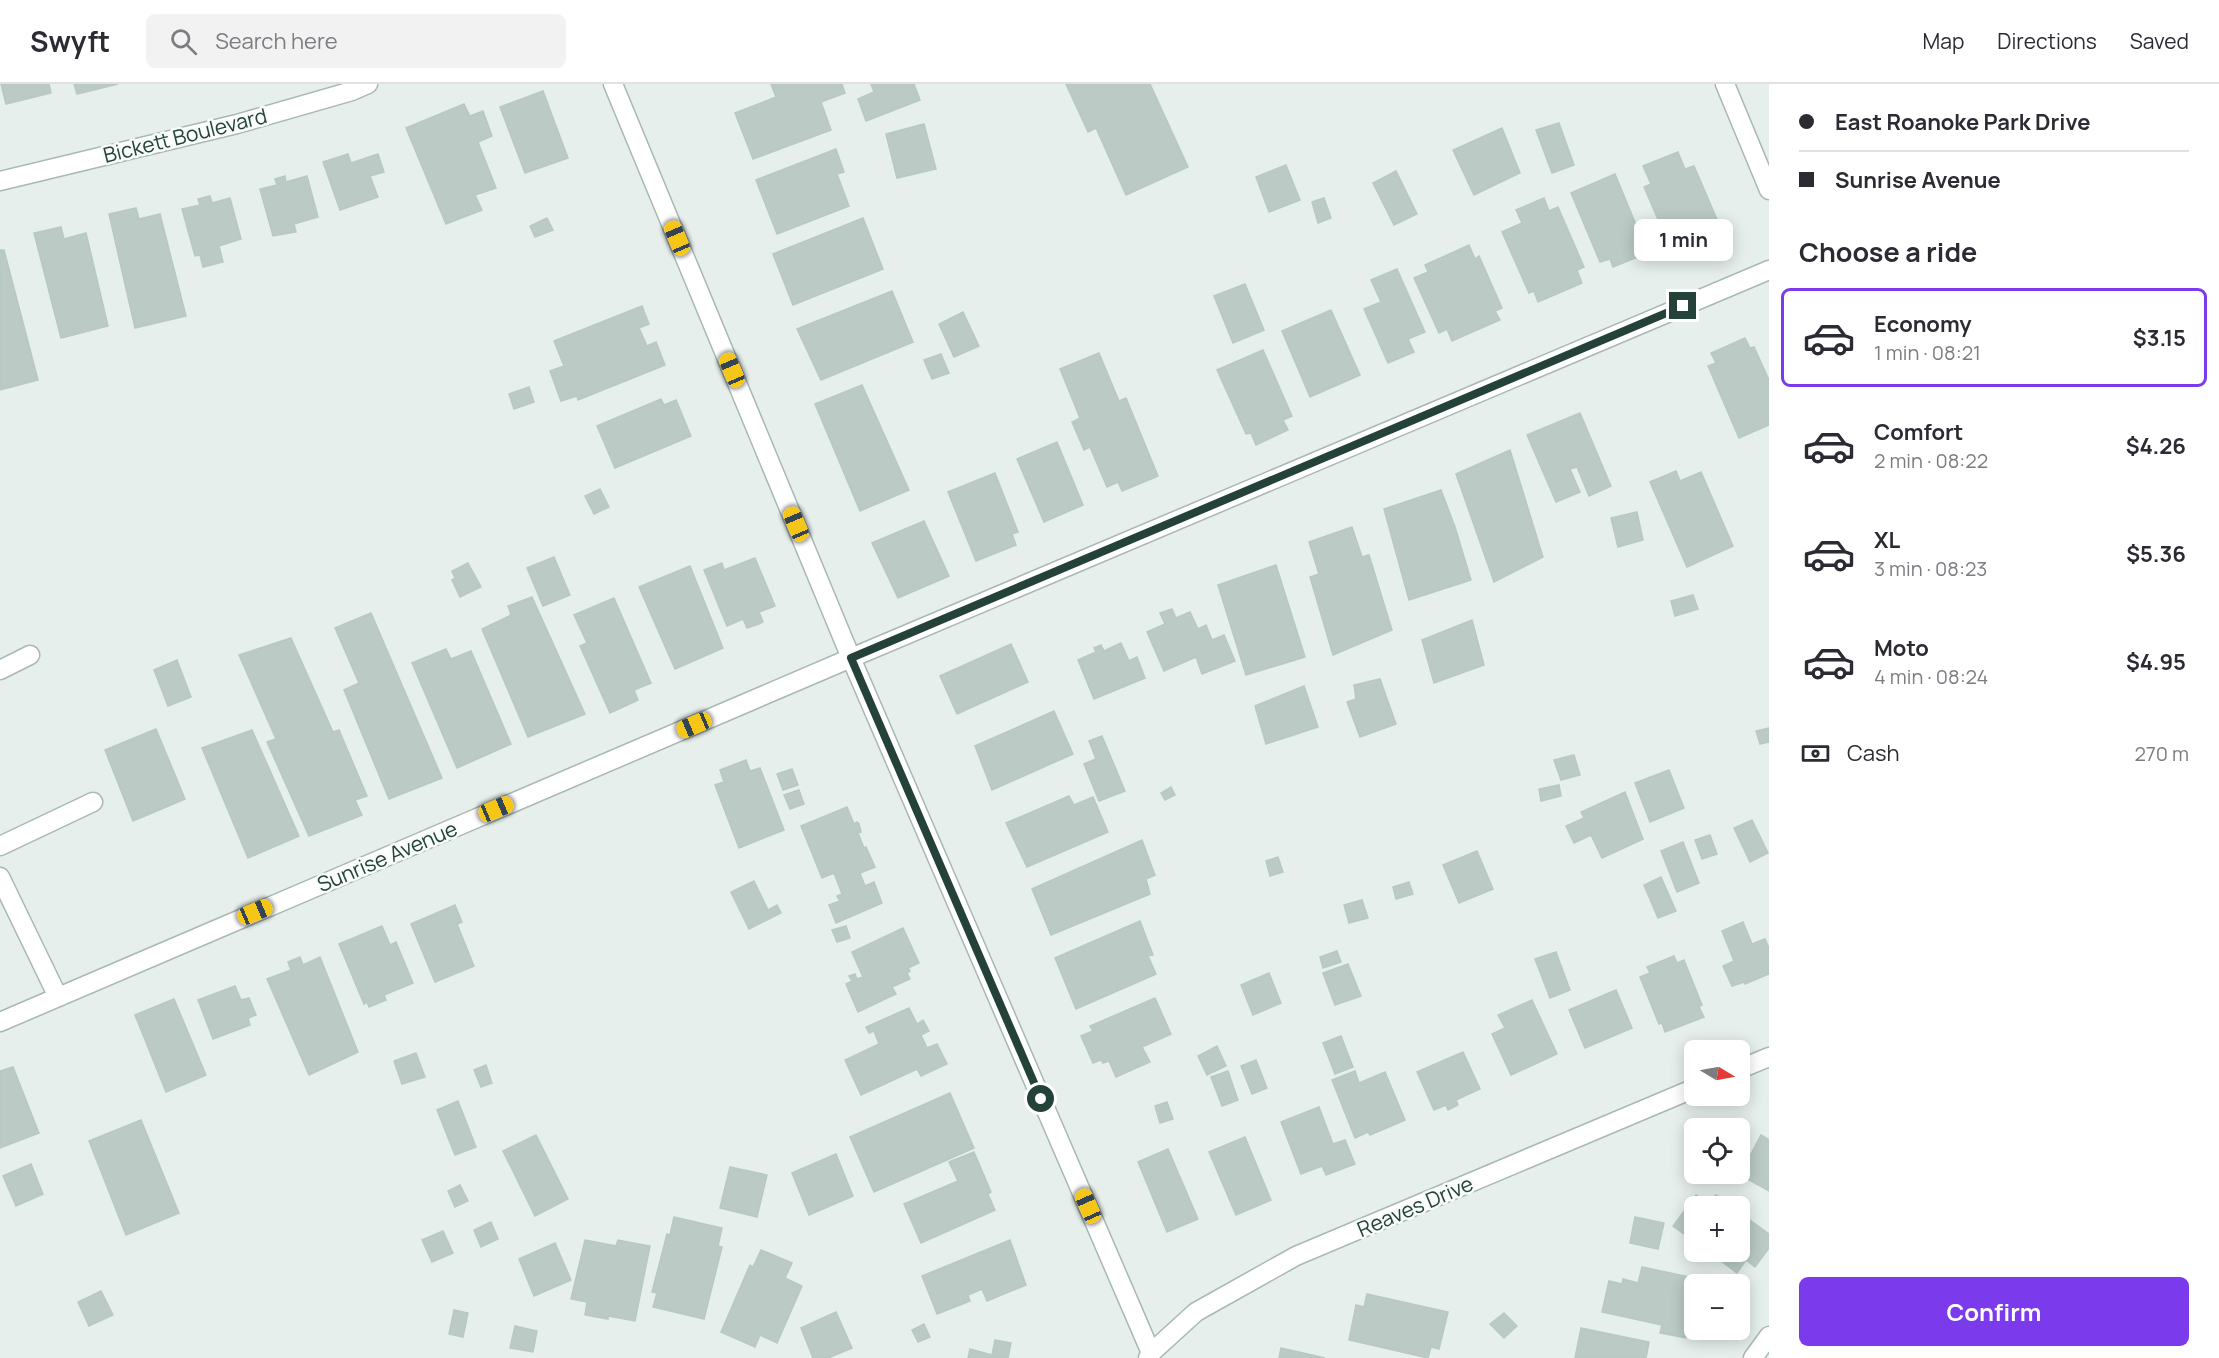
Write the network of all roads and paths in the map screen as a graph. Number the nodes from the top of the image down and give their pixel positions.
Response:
1 (368, 84) edge
2 (613, 84) edge
3 (1725, 84) edge
4 (0, 181) edge
5 (1769, 190) edge
6 (1769, 270) edge
7 (30, 655) dead end
8 (851, 658) junction
9 (0, 670) edge
10 (93, 802) dead end
11 (0, 846) edge
12 (0, 877) edge
13 (58, 997) junction
14 (0, 1022) edge
15 (1769, 1057) edge
16 (1750, 1065) edge
17 (1684, 1093) edge
18 (1769, 1336) edge
19 (1150, 1355) edge
20 (1753, 1358) edge

1 - 4 street, Bickett Boulevard
2 - 8 street
3 - 5 street
6 - 8 street, Sunrise Avenue
7 - 9 street
8 - 13 street, Sunrise Avenue
8 - 19 street
10 - 11 street
12 - 13 street
13 - 14 street, Sunrise Avenue
15 - 16 street
17 - 19 street, Reaves Drive
18 - 20 street

